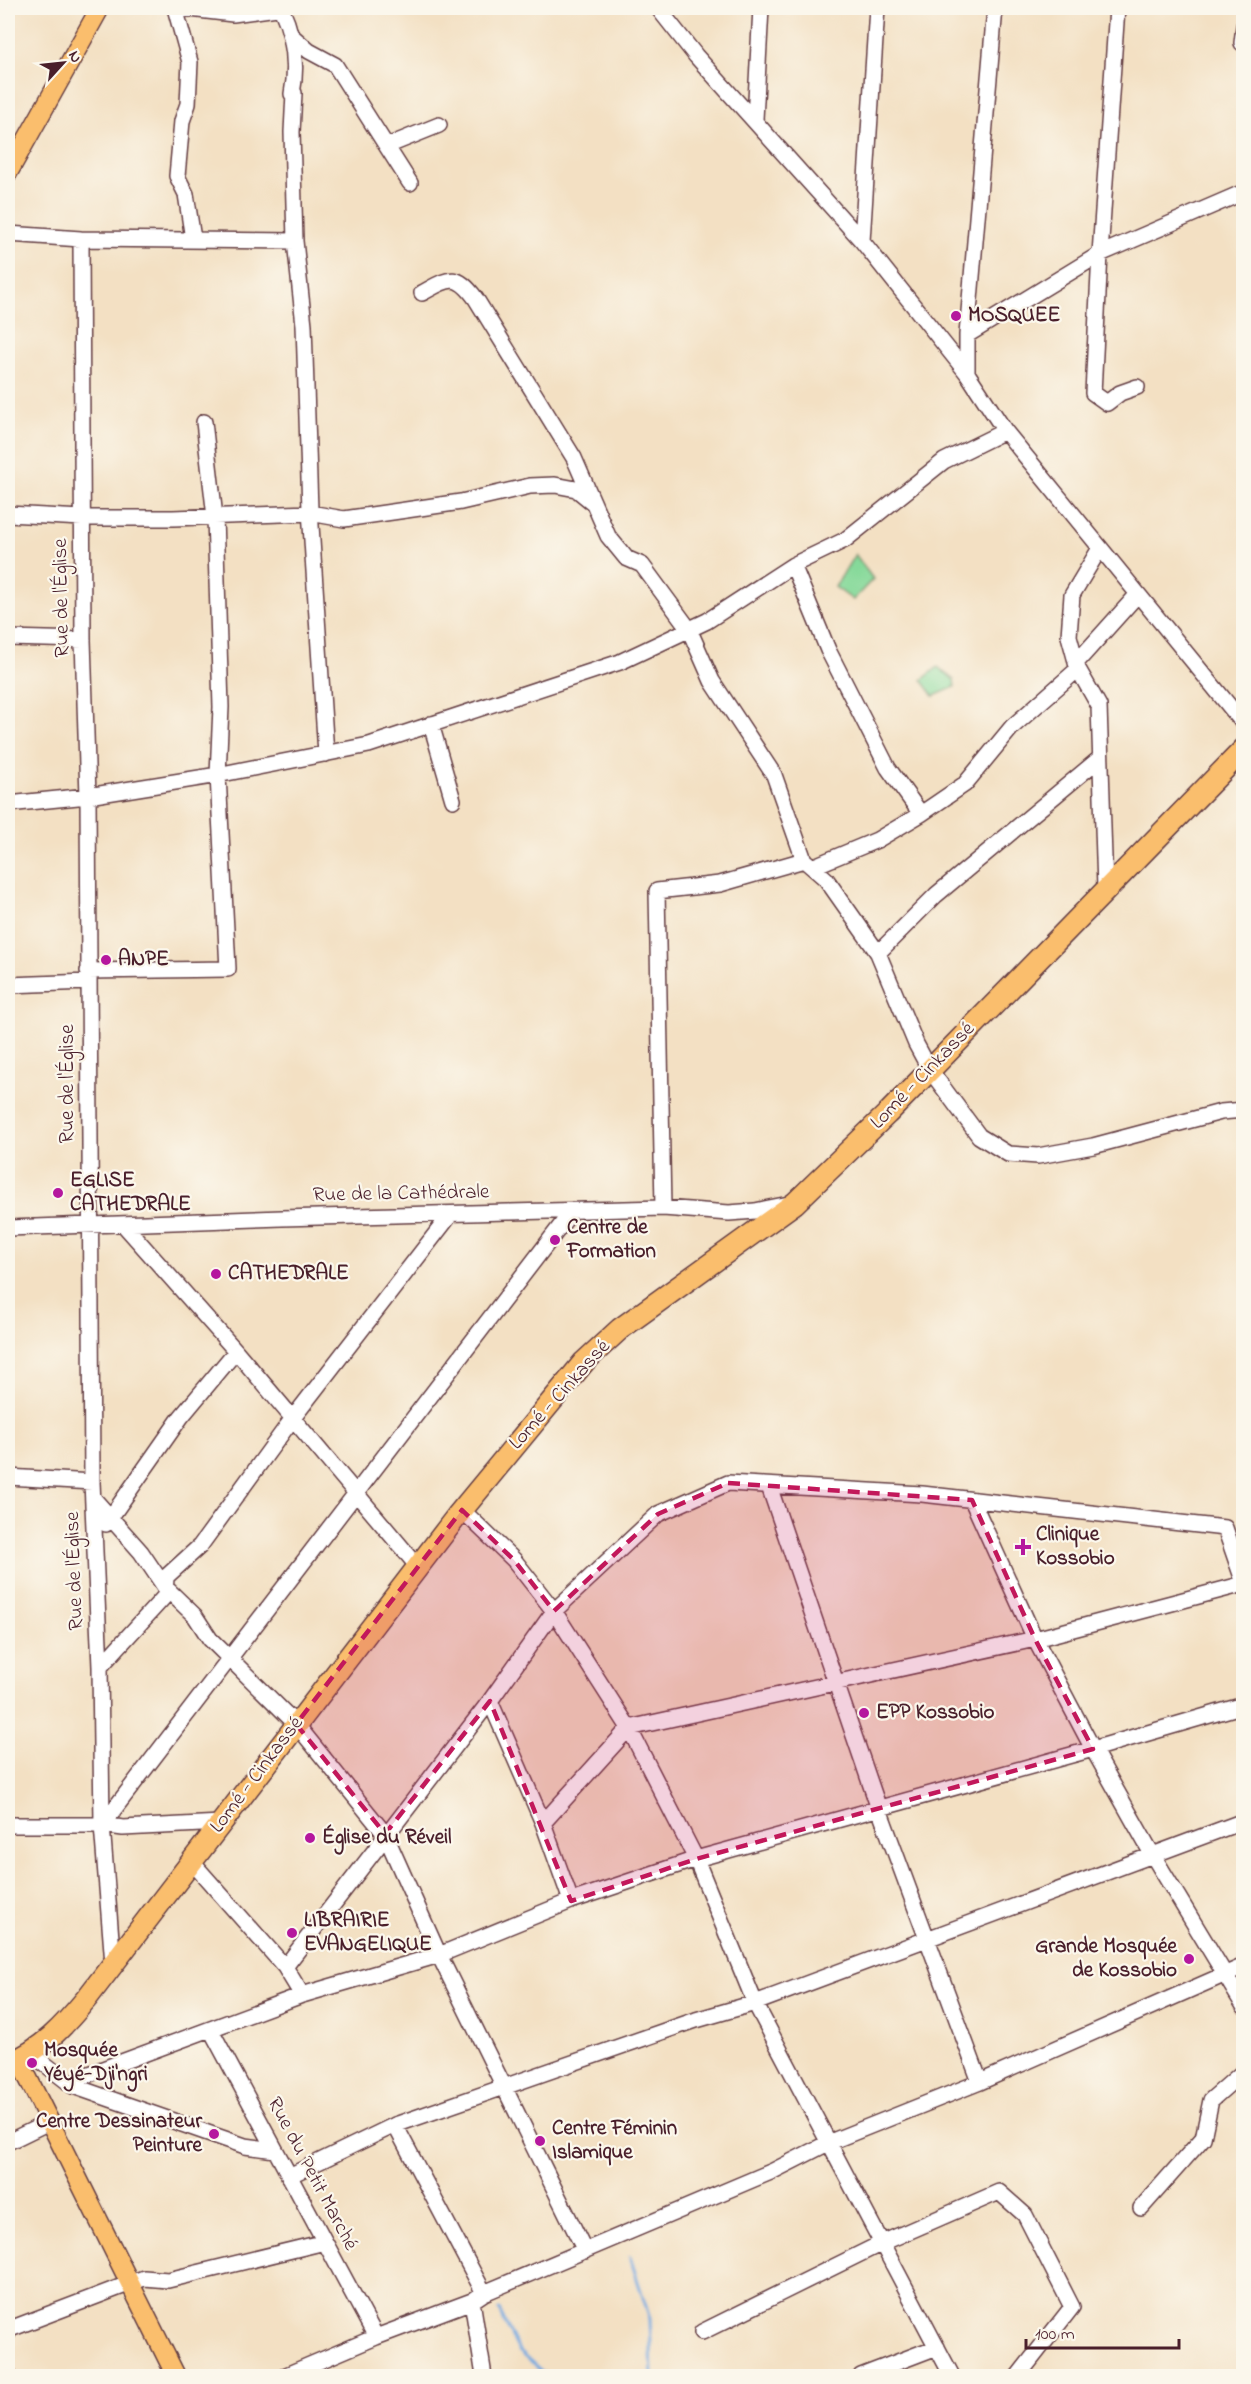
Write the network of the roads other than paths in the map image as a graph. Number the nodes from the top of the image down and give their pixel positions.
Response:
1 (100, 8) edge
2 (175, 8) edge
3 (181, 8) edge
4 (279, 8) edge
5 (658, 8) edge
6 (761, 8) edge
7 (877, 8) edge
8 (995, 8) edge
9 (1117, 8) edge
10 (1244, 26) edge
11 (292, 36) junction
12 (1242, 43) dead end
13 (755, 119) junction
14 (439, 125) dead end
15 (387, 146) junction
16 (8, 173) edge
17 (410, 183) dead end
18 (1244, 192) edge
19 (8, 234) edge
20 (81, 239) junction
21 (193, 239) junction
22 (295, 241) junction
23 (862, 241) junction
24 (1100, 254) junction
25 (422, 293) dead end
26 (968, 334) junction
27 (967, 373) junction
28 (1137, 387) dead end
29 (204, 422) dead end
30 (1005, 431) junction
31 (570, 451) junction
32 (555, 485) junction
33 (594, 504) junction
34 (310, 513) junction
35 (8, 514) edge
36 (215, 517) junction
37 (82, 518) junction
38 (1100, 548) junction
39 (793, 564) junction
40 (1138, 594) junction
41 (689, 629) junction
42 (8, 638) edge
43 (83, 640) junction
44 (1077, 666) junction
45 (431, 724) junction
46 (1244, 724) edge
47 (1244, 749) edge
48 (326, 754) junction
49 (1099, 759) junction
50 (218, 775) junction
51 (88, 796) junction
52 (453, 800) dead end
53 (8, 804) edge
54 (921, 814) junction
55 (808, 864) junction
56 (1105, 888) junction
57 (878, 953) junction
58 (88, 977) junction
59 (8, 985) edge
60 (930, 1070) junction
61 (1244, 1110) edge
62 (795, 1203) junction
63 (663, 1208) junction
64 (572, 1210) junction
65 (451, 1214) junction
66 (124, 1225) junction
67 (89, 1226) junction
68 (8, 1228) edge
69 (236, 1351) junction
70 (293, 1418) junction
71 (8, 1477) edge
72 (92, 1482) junction
73 (769, 1486) junction
74 (356, 1493) junction
75 (93, 1498) junction
76 (972, 1500) junction
77 (462, 1510) junction
78 (111, 1517) junction
79 (95, 1538) junction
80 (419, 1568) junction
81 (1244, 1583) edge
82 (164, 1586) junction
83 (554, 1611) junction
84 (1035, 1639) junction
85 (231, 1660) junction
86 (100, 1667) junction
87 (837, 1684) junction
88 (490, 1701) junction
89 (1244, 1705) edge
90 (296, 1724) junction
91 (629, 1728) junction
92 (1093, 1749) junction
93 (879, 1809) junction
94 (1244, 1821) edge
95 (543, 1822) junction
96 (220, 1823) junction
97 (8, 1825) edge
98 (102, 1825) junction
99 (385, 1834) junction
100 (1152, 1854) junction
101 (696, 1859) junction
102 (191, 1862) junction
103 (571, 1901) junction
104 (928, 1937) junction
105 (439, 1955) junction
106 (113, 1964) junction
107 (1244, 1966) edge
108 (285, 1967) junction
109 (1226, 1974) junction
110 (302, 1995) junction
111 (755, 2003) junction
112 (1244, 2006) edge
113 (211, 2030) junction
114 (19, 2059) edge
115 (1244, 2071) edge
116 (980, 2082) junction
117 (73, 2086) junction
118 (505, 2089) junction
119 (51, 2121) junction
120 (395, 2126) junction
121 (8, 2142) edge
122 (830, 2142) junction
123 (275, 2150) junction
124 (290, 2176) junction
125 (1141, 2208) dead end
126 (325, 2242) junction
127 (882, 2243) junction
128 (585, 2251) junction
129 (130, 2283) junction
130 (478, 2297) junction
131 (702, 2332) dead end
132 (8, 2333) edge
133 (376, 2337) junction
134 (936, 2347) junction
135 (176, 2376) edge
136 (284, 2376) edge
137 (484, 2376) edge
138 (861, 2376) edge
139 (952, 2376) edge
140 (1018, 2376) edge

1 - 16 main road
2 - 21 street
3 - 4 street
4 - 11 street
5 - 13 street
6 - 13 street
7 - 23 street
8 - 26 street
9 - 24 street
10 - 12 street
11 - 15 street
11 - 22 street
13 - 23 street
14 - 15 street
15 - 17 street
18 - 24 street
19 - 20 street
20 - 21 street
20 - 37 street, Rue de l'Église
21 - 22 street
22 - 34 street
23 - 27 street
24 - 26 street
24 - 28 street
25 - 31 street
26 - 27 street
27 - 30 street
29 - 36 street
30 - 38 street
30 - 39 street
31 - 32 street
31 - 33 street
32 - 33 street
32 - 34 street
33 - 41 street
34 - 36 street
34 - 48 street
35 - 37 street
36 - 37 street
36 - 50 street
37 - 43 street, Rue de l'Église
38 - 40 street
38 - 44 street
39 - 41 street
39 - 54 street
40 - 44 street
40 - 46 street
41 - 45 street
41 - 55 street
42 - 43 street
43 - 51 street, Rue de l'Église
44 - 49 street
44 - 54 street
45 - 48 street
45 - 52 street
47 - 56 highway, Lomé - Cinkassé
48 - 50 street
49 - 56 street
49 - 57 street
50 - 51 street
50 - 58 street
51 - 53 street
51 - 58 street, Rue de l'Église
54 - 55 street
55 - 57 street
55 - 63 street
56 - 60 highway, Lomé - Cinkassé
57 - 60 street
58 - 59 street
58 - 67 street, Rue de l'Église
60 - 61 street
60 - 62 highway, Lomé - Cinkassé
62 - 63 street, Rue de la Cathédrale
62 - 77 highway, Lomé - Cinkassé
63 - 64 street, Rue de la Cathédrale
64 - 65 street, Rue de la Cathédrale
64 - 74 street
65 - 66 street, Rue de la Cathédrale
65 - 70 street
66 - 67 street, Rue de la Cathédrale
66 - 69 street
67 - 68 street, Rue de la Cathédrale
67 - 72 street, Rue de l'Église
69 - 70 street
69 - 78 street
70 - 74 street
70 - 82 street
71 - 72 street
72 - 75 street, Rue de l'Église
73 - 76 street
73 - 83 street
73 - 87 street
74 - 80 street
74 - 85 street
75 - 78 street
75 - 79 street, Rue de l'Église
76 - 81 street
76 - 84 street
77 - 80 highway, Lomé - Cinkassé
77 - 83 street
78 - 79 street
78 - 82 street
79 - 86 street, Rue de l'Église
80 - 90 highway, Lomé - Cinkassé
81 - 84 street
82 - 85 street
82 - 86 street
83 - 88 street
83 - 91 street
84 - 87 street
84 - 92 street
85 - 90 street
85 - 98 street
86 - 98 street, Rue de l'Église
87 - 91 street
87 - 93 street
88 - 95 street
88 - 99 street
89 - 92 street
90 - 96 highway, Lomé - Cinkassé
90 - 99 street
91 - 95 street
91 - 101 street
92 - 93 street
92 - 100 street
93 - 101 street
93 - 104 street
94 - 100 street
95 - 103 street
96 - 98 street
96 - 102 highway, Lomé - Cinkassé
97 - 98 street
98 - 106 street, Rue de l'Église
99 - 105 street
99 - 108 street
100 - 104 street
100 - 109 street
101 - 103 street
101 - 111 street
102 - 106 highway, Lomé - Cinkassé
102 - 108 street
103 - 105 street
104 - 111 street
104 - 116 street
105 - 110 street
105 - 118 street
106 - 114 highway, Lomé - Cinkassé
107 - 109 street
108 - 110 street
109 - 112 street
109 - 116 street
110 - 113 street
111 - 118 street
111 - 122 street
113 - 117 street
113 - 123 street, Rue du Petit Marché
114 - 117 street
114 - 119 main road
115 - 125 street
116 - 122 street
117 - 123 street
118 - 120 street
118 - 128 street
119 - 121 street
119 - 129 main road
120 - 124 street
120 - 130 street
122 - 127 street
122 - 128 street
123 - 124 street, Rue du Petit Marché
124 - 126 street, Rue du Petit Marché
126 - 129 street
126 - 133 street, Rue du Petit Marché
127 - 131 street
127 - 134 street
127 - 140 street
128 - 130 street
129 - 132 street
129 - 135 main road
130 - 133 street
130 - 137 street
133 - 136 street
134 - 138 street
134 - 139 street

